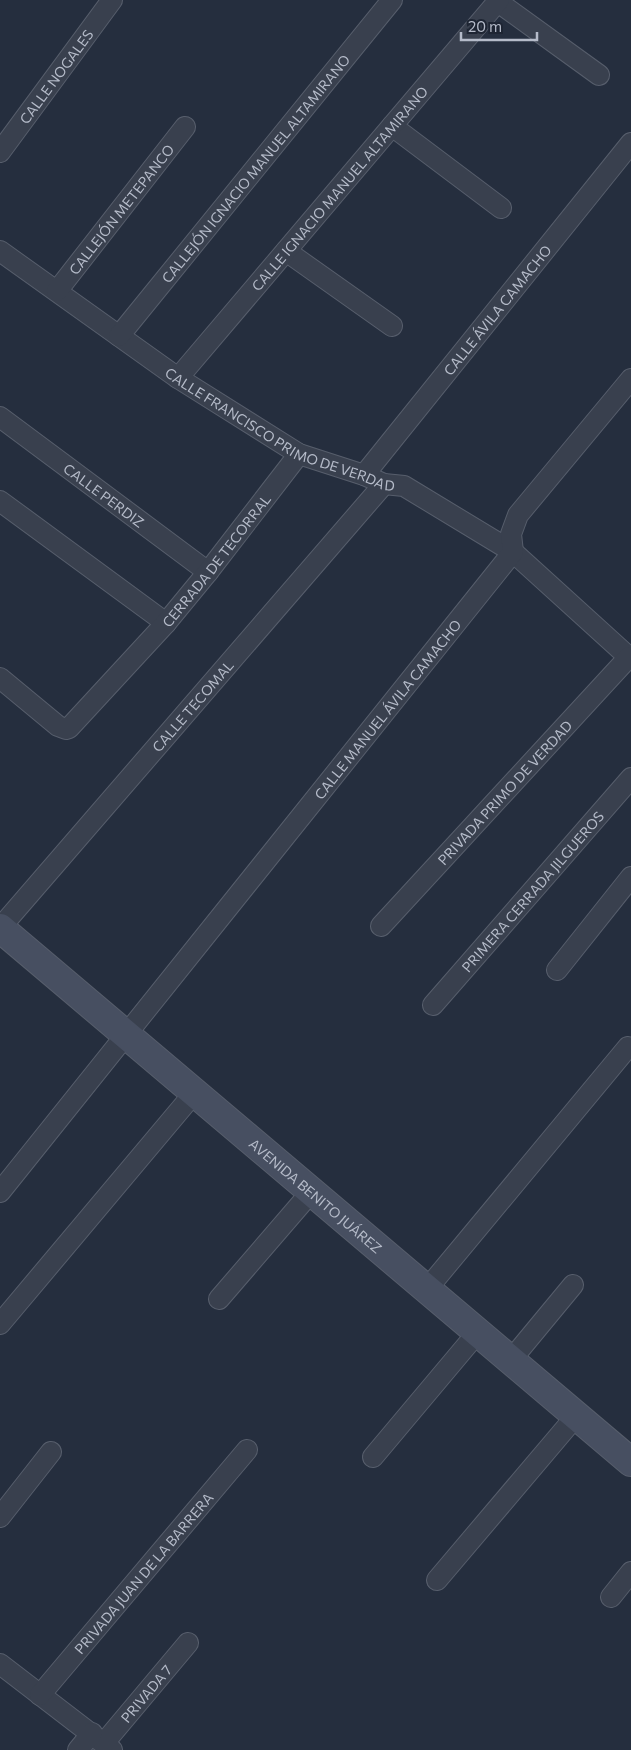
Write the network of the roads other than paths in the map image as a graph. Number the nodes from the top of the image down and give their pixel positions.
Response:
1 (112, 0) edge
2 (392, 0) edge
3 (499, 1) edge
4 (599, 75) dead end
5 (392, 126) junction
6 (184, 127) dead end
7 (631, 143) edge
8 (0, 152) edge
9 (501, 208) dead end
10 (0, 251) edge
11 (286, 251) junction
12 (57, 291) junction
13 (392, 326) dead end
14 (119, 336) junction
15 (178, 378) junction
16 (631, 379) edge
17 (0, 417) edge
18 (300, 454) junction
19 (364, 475) junction
20 (384, 484) junction
21 (0, 501) edge
22 (513, 552) junction
23 (208, 572) junction
24 (166, 622) junction
25 (630, 658) edge
26 (0, 678) edge
27 (631, 778) edge
28 (631, 877) edge
29 (380, 926) dead end
30 (2, 934) edge
31 (557, 970) dead end
32 (433, 1005) dead end
33 (126, 1033) junction
34 (628, 1047) dead end
35 (195, 1092) junction
36 (312, 1191) junction
37 (0, 1192) edge
38 (573, 1285) dead end
39 (427, 1289) junction
40 (220, 1299) dead end
41 (0, 1324) edge
42 (478, 1332) junction
43 (511, 1360) junction
44 (576, 1416) junction
45 (247, 1450) dead end
46 (51, 1452) dead end
47 (373, 1457) dead end
48 (631, 1462) edge
49 (0, 1517) edge
50 (631, 1572) edge
51 (437, 1580) dead end
52 (612, 1597) dead end
53 (188, 1643) dead end
54 (0, 1664) edge
55 (40, 1695) junction
56 (103, 1742) edge
57 (78, 1750) edge

1 - 8 street, CALLE NOGALES
2 - 14 street, CALLEJÓN IGNACIO MANUEL ALTAMIRANO
3 - 4 street
3 - 5 street, CALLE IGNACIO MANUEL ALTAMIRANO
5 - 9 street
5 - 11 street, CALLE IGNACIO MANUEL ALTAMIRANO
6 - 12 street, CALLEJÓN METEPANCO
7 - 19 street, CALLE ÁVILA CAMACHO
10 - 12 street, CALLE FRANCISCO PRIMO DE VERDAD
11 - 13 street
11 - 15 street, CALLE IGNACIO MANUEL ALTAMIRANO
12 - 14 street, CALLE FRANCISCO PRIMO DE VERDAD
14 - 15 street, CALLE FRANCISCO PRIMO DE VERDAD
15 - 18 street, CALLE FRANCISCO PRIMO DE VERDAD
16 - 22 street
17 - 23 street, CALLE PERDIZ
18 - 19 street, CALLE FRANCISCO PRIMO DE VERDAD
18 - 23 street, CERRADA DE TECORRAL
19 - 20 street, CALLE FRANCISCO PRIMO DE VERDAD
20 - 22 street, CALLE FRANCISCO PRIMO DE VERDAD
20 - 30 street, CALLE TECOMAL
21 - 24 street, CERRADA DE TECORRAL
22 - 25 street, CALLE FRANCISCO PRIMO DE VERDAD
22 - 33 street, CALLE MANUEL ÁVILA CAMACHO
23 - 24 street, CERRADA DE TECORRAL
24 - 26 street
25 - 29 street, PRIVADA PRIMO DE VERDAD
27 - 32 street, PRIMERA CERRADA JILGUEROS
28 - 31 street
30 - 33 main road, AVENIDA BENITO JUÁREZ
33 - 35 main road, AVENIDA BENITO JUÁREZ
33 - 37 street, CALLE MANUEL ÁVILA CAMACHO
34 - 39 street
35 - 36 main road, AVENIDA BENITO JUÁREZ
35 - 41 street
36 - 39 main road, AVENIDA BENITO JUÁREZ
36 - 40 street
38 - 43 street
39 - 42 main road, AVENIDA BENITO JUÁREZ
42 - 43 main road, AVENIDA BENITO JUÁREZ
42 - 47 street
43 - 44 main road, AVENIDA BENITO JUÁREZ
44 - 48 main road, AVENIDA BENITO JUÁREZ
44 - 51 street
45 - 55 street, PRIVADA JUAN DE LA BARRERA
46 - 49 street
50 - 52 street
53 - 56 street, PRIVADA 7
54 - 55 street
55 - 56 street
56 - 57 street, PRIVADA 7

